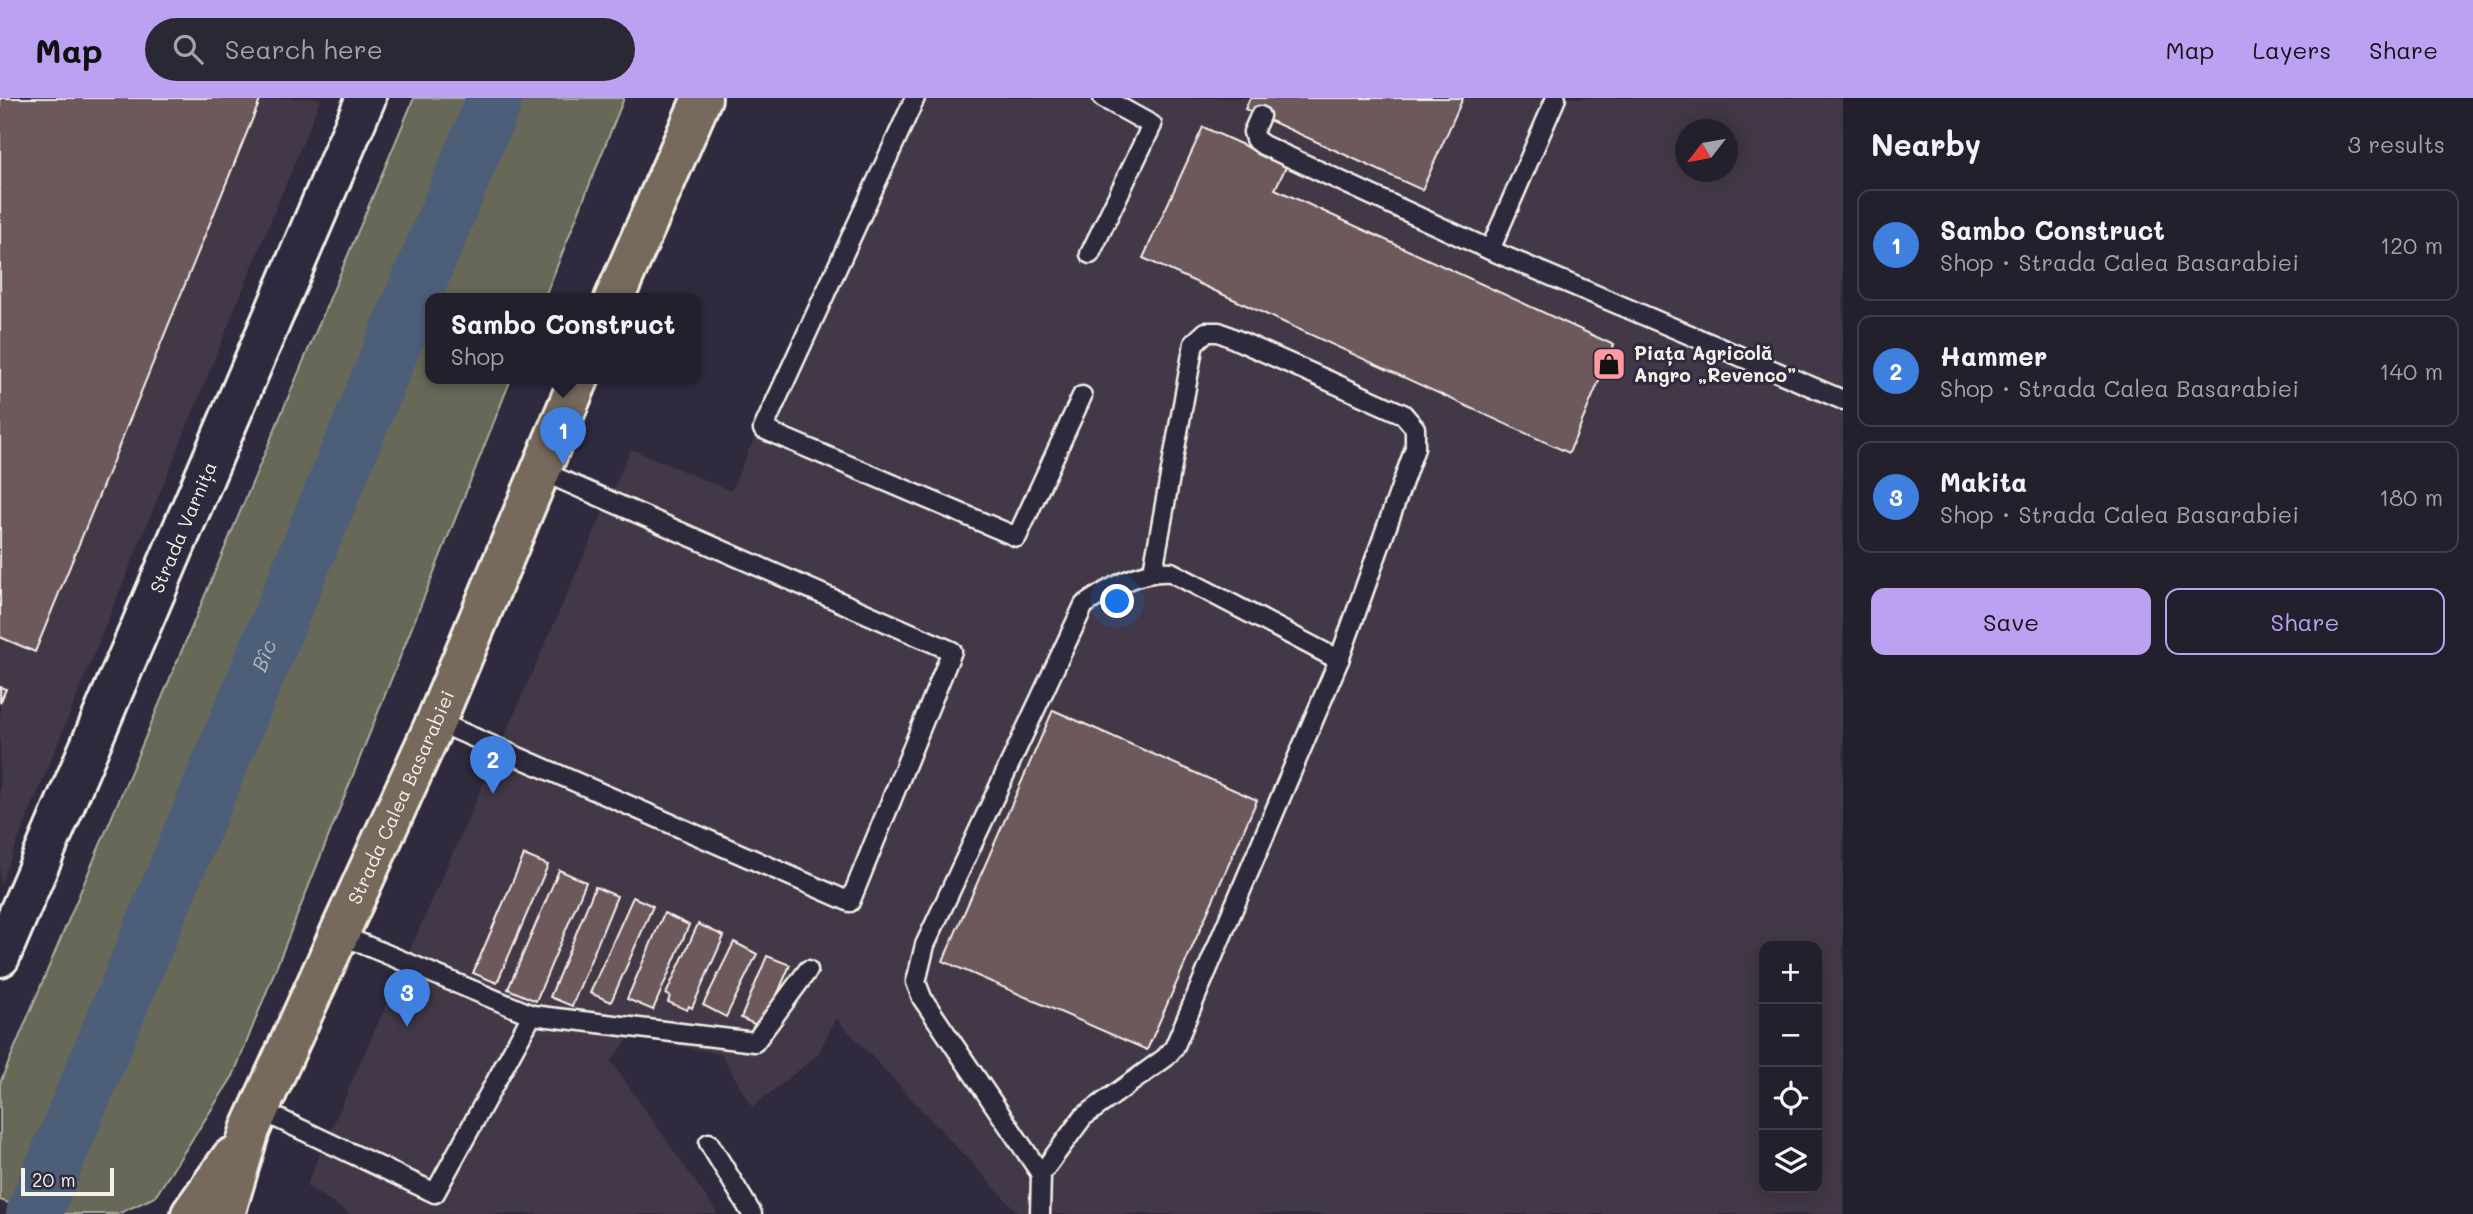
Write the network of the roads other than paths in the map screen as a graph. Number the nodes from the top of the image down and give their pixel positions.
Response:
1 (366, 98) edge
2 (702, 98) edge
3 (915, 98) edge
4 (1103, 98) edge
5 (1556, 98) edge
6 (1260, 116) dead end
7 (1490, 250) junction
8 (1090, 254) dead end
9 (617, 293) edge
10 (577, 384) edge
11 (1082, 396) dead end
12 (1843, 400) edge
13 (539, 470) junction
14 (1153, 571) junction
15 (1339, 660) junction
16 (436, 721) junction
17 (341, 935) junction
18 (0, 957) edge
19 (808, 970) dead end
20 (531, 1014) junction
21 (255, 1120) junction
22 (709, 1143) dead end
23 (1041, 1174) junction
24 (191, 1214) edge
25 (225, 1214) edge
26 (752, 1214) edge
27 (1040, 1214) edge

1 - 18 street, Strada Varnița
2 - 9 main road
3 - 11 lane
4 - 8 lane
5 - 7 lane
6 - 7 lane
7 - 12 lane
10 - 13 main road, Strada Calea Basarabiei
13 - 16 main road, Strada Calea Basarabiei
13 - 16 lane
14 - 15 lane
14 - 15 lane
14 - 23 lane
15 - 23 lane
16 - 17 main road, Strada Calea Basarabiei
17 - 20 lane
17 - 21 main road, Strada Calea Basarabiei
19 - 20 lane
20 - 21 lane
21 - 24 main road
21 - 25 main road, Strada Calea Basarabiei
22 - 26 lane
23 - 27 lane

